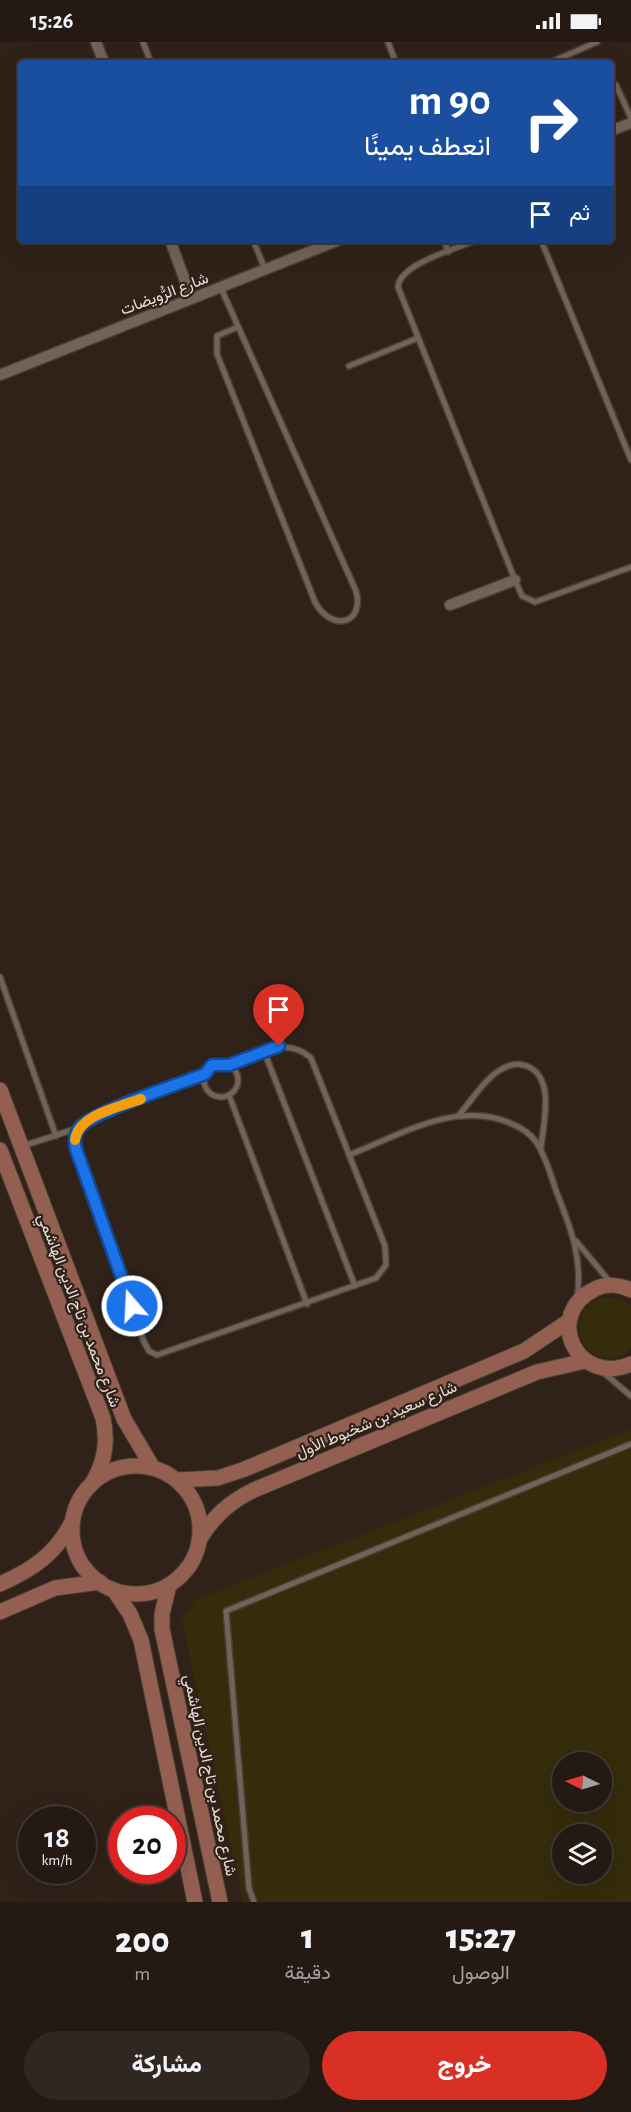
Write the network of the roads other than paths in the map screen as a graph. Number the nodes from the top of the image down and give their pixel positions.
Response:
1 (96, 42) edge
2 (143, 42) edge
3 (388, 42) edge
4 (597, 42) edge
5 (103, 60) edge
6 (150, 60) edge
7 (395, 60) edge
8 (556, 60) edge
9 (614, 84) edge
10 (631, 118) edge
11 (631, 123) edge
12 (614, 129) edge
13 (171, 243) edge
14 (254, 243) edge
15 (331, 243) edge
16 (445, 243) edge
17 (470, 243) edge
18 (542, 243) edge
19 (448, 252) junction
20 (265, 269) junction
21 (221, 288) junction
22 (191, 297) junction
23 (238, 327) junction
24 (418, 338) junction
25 (349, 366) dead end
26 (0, 375) edge
27 (631, 438) edge
28 (624, 441) junction
29 (631, 460) edge
30 (631, 567) edge
31 (514, 580) junction
32 (450, 605) dead end
33 (0, 977) edge
34 (264, 1051) junction
35 (229, 1065) junction
36 (205, 1074) junction
37 (0, 1090) edge
38 (229, 1095) junction
39 (458, 1115) junction
40 (78, 1128) junction
41 (56, 1136) junction
42 (21, 1147) junction
43 (0, 1150) edge
44 (540, 1150) junction
45 (349, 1155) junction
46 (575, 1240) junction
47 (613, 1285) junction
48 (355, 1286) junction
49 (631, 1290) edge
50 (307, 1304) junction
51 (576, 1304) junction
52 (569, 1321) junction
53 (591, 1364) junction
54 (631, 1364) edge
55 (631, 1396) edge
56 (631, 1444) edge
57 (153, 1468) junction
58 (177, 1480) junction
59 (92, 1484) junction
60 (74, 1519) junction
61 (199, 1540) junction
62 (100, 1582) junction
63 (0, 1584) edge
64 (169, 1585) junction
65 (114, 1590) junction
66 (0, 1612) edge
67 (195, 1902) edge
68 (220, 1902) edge
69 (254, 1902) edge

1 - 5 street
2 - 6 lane
3 - 7 lane
4 - 8 lane
9 - 10 lane
11 - 12 street
13 - 22 street
14 - 20 lane
15 - 20 street, شارع الرُّويضات
16 - 19 lane
17 - 19 lane
18 - 28 lane
19 - 24 lane
20 - 21 street, شارع الرُّويضات
21 - 22 street, شارع الرُّويضات
21 - 23 lane
22 - 26 street, شارع الرُّويضات
23 - 23 lane
24 - 25 lane
24 - 31 lane
27 - 28 lane
28 - 29 lane
30 - 31 lane
31 - 32 street
33 - 41 lane
34 - 35 lane
34 - 45 lane
34 - 48 lane
35 - 36 lane
35 - 38 lane
36 - 38 lane
36 - 40 lane
37 - 42 main road, شارع محمد بن تاج الدين الهاشمي
38 - 50 lane
39 - 44 lane
39 - 44 lane
39 - 45 lane
40 - 41 lane
40 - 50 lane
41 - 42 lane
42 - 57 main road, شارع محمد بن تاج الدين الهاشمي
43 - 59 main road, شارع محمد بن تاج الدين الهاشمي
44 - 46 lane
45 - 48 lane
46 - 47 lane
46 - 51 lane
47 - 49 main road
47 - 51 main road
48 - 50 lane
51 - 52 main road
52 - 53 main road
52 - 58 main road, شارع سعيد بن شخبوط الأول
53 - 54 main road, شارع سعيد بن شخبوط الأول
53 - 55 lane
53 - 61 main road, شارع سعيد بن شخبوط الأول
56 - 69 lane
57 - 58 main road
57 - 59 main road
58 - 61 main road
59 - 60 main road
60 - 62 main road
60 - 63 main road
61 - 64 main road
62 - 65 main road
62 - 66 main road
64 - 65 main road
64 - 68 main road, شارع محمد بن تاج الدين الهاشمي
65 - 67 main road

